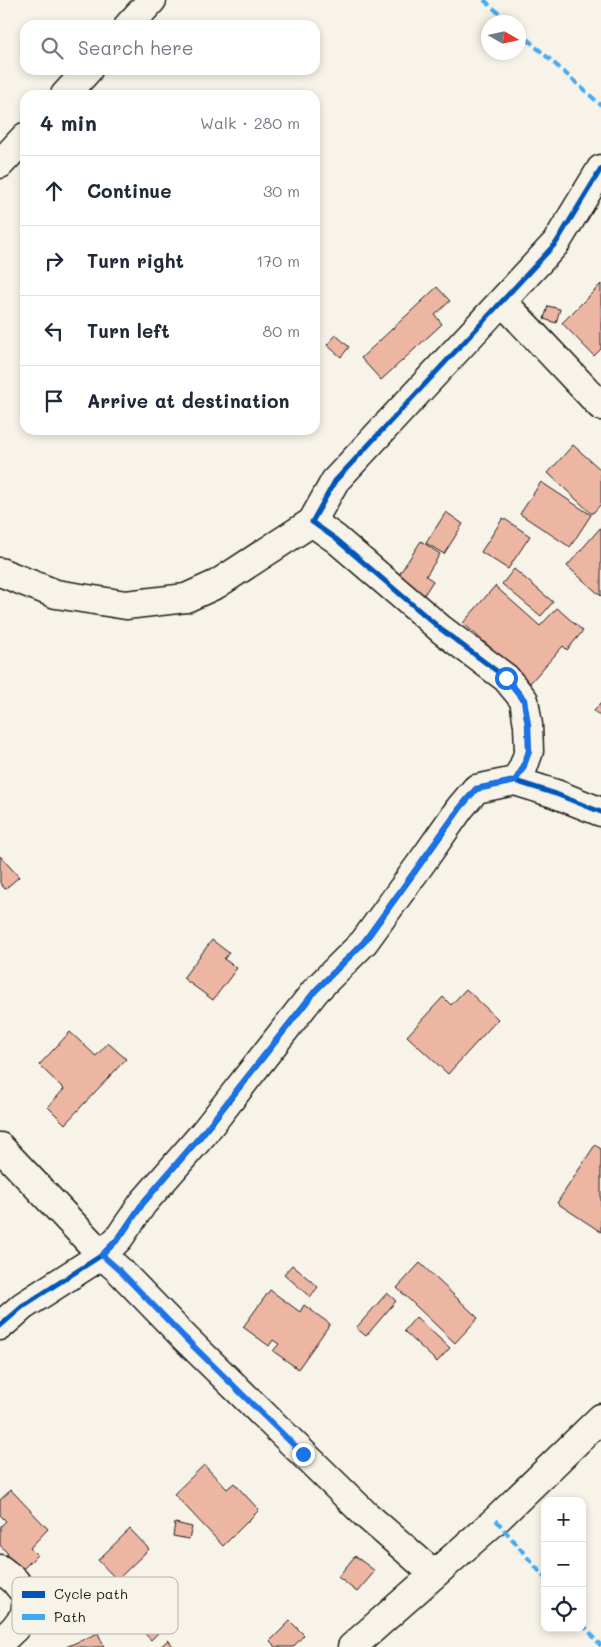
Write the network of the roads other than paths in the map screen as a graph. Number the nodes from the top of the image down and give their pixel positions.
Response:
1 (152, 0) edge
2 (134, 20) edge
3 (83, 75) edge
4 (70, 90) edge
5 (20, 143) edge
6 (0, 164) edge
7 (601, 169) edge
8 (502, 301) junction
9 (601, 406) edge
10 (312, 522) junction
11 (0, 572) edge
12 (515, 781) junction
13 (601, 812) edge
14 (0, 1147) edge
15 (102, 1255) junction
16 (0, 1326) edge
17 (601, 1418) edge
18 (0, 1569) edge
19 (434, 1574) junction
20 (12, 1578) edge
21 (12, 1631) edge
22 (0, 1642) edge
23 (352, 1647) edge

1 - 2 street
3 - 4 street
5 - 6 street
7 - 8 street
8 - 9 street
8 - 10 street
10 - 11 street
10 - 12 street
12 - 13 street
12 - 15 street
14 - 15 street
15 - 16 street
15 - 19 street
17 - 19 street
18 - 20 street
19 - 23 street
21 - 22 street

